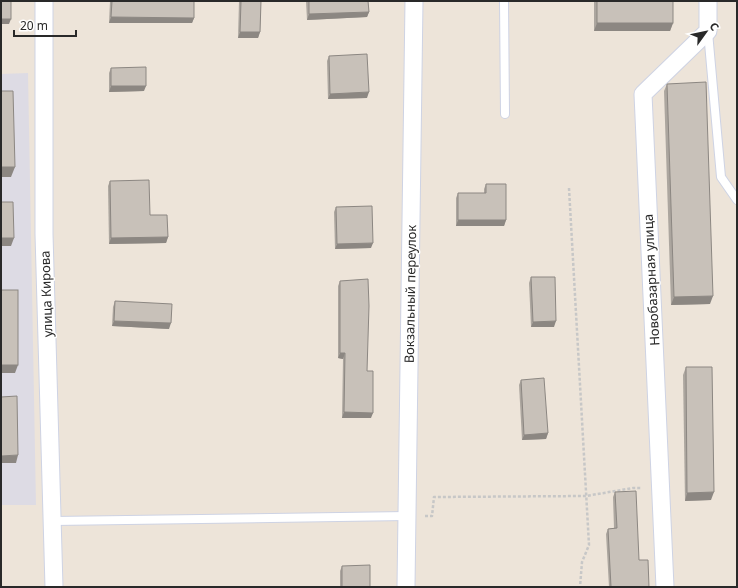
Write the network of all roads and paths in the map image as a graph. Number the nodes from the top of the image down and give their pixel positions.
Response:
1 (44, 1) edge
2 (414, 1) edge
3 (504, 1) edge
4 (708, 1) edge
5 (708, 31) junction
6 (505, 114) dead end
7 (569, 188) dead end
8 (737, 200) edge
9 (661, 489) junction
10 (586, 496) junction
11 (407, 516) junction
12 (53, 521) junction
13 (54, 587) edge
14 (406, 587) edge
15 (580, 587) edge
16 (665, 587) edge

1 - 12 street, улица Кирова
2 - 11 street, Вокзальный переулок
3 - 6 lane
4 - 5 street
5 - 8 lane
5 - 9 street, Новобазарная улица
7 - 10 path
9 - 10 path
9 - 16 street, Новобазарная улица
10 - 11 path
10 - 15 path
11 - 12 lane
11 - 14 street, Вокзальный переулок
12 - 13 street, улица Кирова

